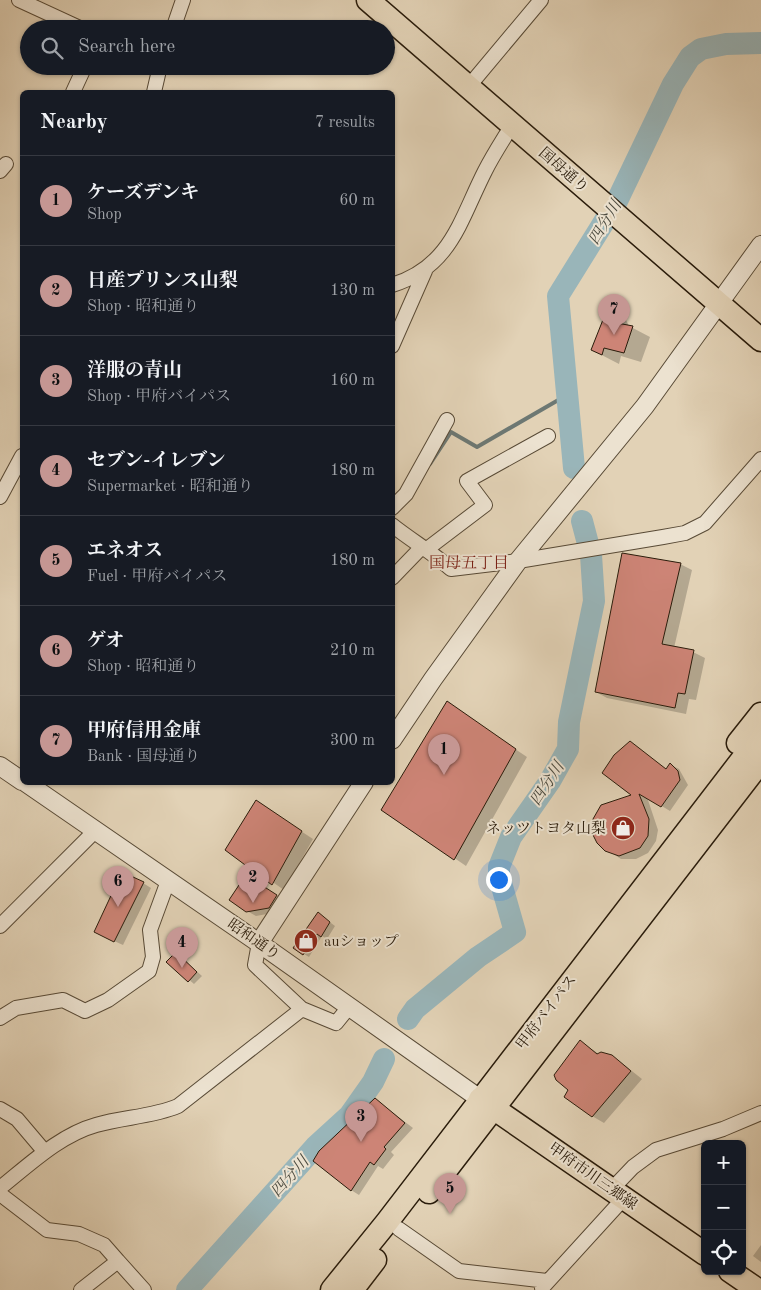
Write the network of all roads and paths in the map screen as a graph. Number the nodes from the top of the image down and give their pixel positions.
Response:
1 (19, 0) edge
2 (183, 0) edge
3 (368, 0) edge
4 (541, 0) edge
5 (62, 20) edge
6 (175, 20) edge
7 (391, 20) edge
8 (395, 23) edge
9 (81, 75) edge
10 (158, 75) edge
11 (469, 86) junction
12 (74, 90) edge
13 (154, 90) edge
14 (512, 125) junction
15 (761, 245) edge
16 (424, 271) junction
17 (395, 284) edge
18 (720, 304) junction
19 (395, 336) edge
20 (761, 340) edge
21 (447, 420) dead end
22 (548, 436) dead end
23 (761, 459) edge
24 (20, 460) edge
25 (0, 497) edge
26 (395, 505) edge
27 (395, 527) edge
28 (424, 548) junction
29 (518, 561) junction
30 (395, 575) edge
31 (761, 714) edge
32 (761, 735) edge
33 (395, 736) edge
34 (761, 761) edge
35 (0, 766) edge
36 (761, 778) edge
37 (20, 779) edge
38 (28, 785) edge
39 (362, 785) edge
40 (96, 830) junction
41 (670, 864) junction
42 (168, 881) junction
43 (0, 926) edge
44 (259, 943) junction
45 (349, 1007) junction
46 (302, 1009) junction
47 (0, 1018) edge
48 (487, 1104) junction
49 (0, 1109) edge
50 (761, 1112) edge
51 (45, 1152) junction
52 (0, 1188) edge
53 (0, 1194) edge
54 (618, 1194) junction
55 (399, 1229) junction
56 (701, 1251) edge
57 (118, 1261) junction
58 (736, 1275) edge
59 (544, 1286) edge
60 (80, 1290) edge
61 (144, 1290) edge
62 (332, 1290) edge
63 (352, 1290) edge
64 (758, 1290) edge

1 - 5 street
2 - 6 street
3 - 7 main road, 国母通り
4 - 11 street
8 - 11 main road, 国母通り
9 - 12 street
10 - 13 street
11 - 14 main road, 国母通り
14 - 16 street
14 - 18 main road, 国母通り
15 - 18 street
16 - 17 street
16 - 19 street
18 - 20 main road, 国母通り
18 - 29 street
21 - 26 street
22 - 28 street
23 - 29 street
24 - 25 street
27 - 28 street
28 - 29 street
28 - 30 street
29 - 33 street
31 - 41 main road
32 - 41 main road, 甲府バイパス
34 - 41 main road, 甲府バイパス
35 - 37 street, 昭和通り
36 - 41 main road
38 - 40 street, 昭和通り
39 - 44 street
40 - 42 street, 昭和通り
40 - 43 street
41 - 48 main road, 甲府バイパス
42 - 44 street, 昭和通り
42 - 47 street
44 - 45 street, 昭和通り
44 - 46 street
45 - 46 street
45 - 48 street, 昭和通り
46 - 51 street
48 - 54 main road, 甲府市川三郷線
48 - 55 main road, 甲府バイパス
48 - 62 main road, 甲府バイパス
49 - 51 street
50 - 54 street
51 - 52 street
53 - 57 street
54 - 56 main road, 甲府市川三郷線
54 - 59 street
55 - 59 street
55 - 63 main road, 甲府バイパス
57 - 60 street
57 - 61 street
58 - 64 main road

